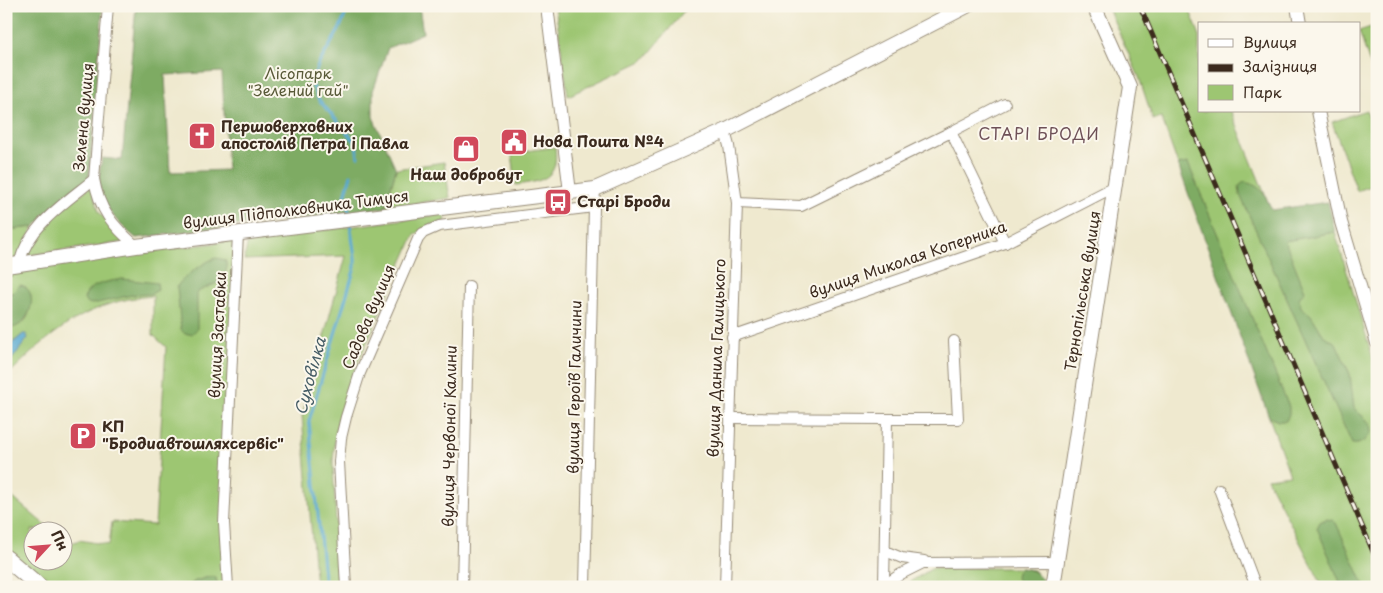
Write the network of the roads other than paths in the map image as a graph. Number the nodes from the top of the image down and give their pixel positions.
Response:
1 (108, 6) edge
2 (547, 6) edge
3 (967, 6) edge
4 (1094, 6) edge
5 (1297, 6) edge
6 (1300, 22) edge
7 (1005, 104) dead end
8 (1318, 112) edge
9 (725, 131) junction
10 (951, 132) junction
11 (94, 179) junction
12 (1116, 186) junction
13 (595, 189) junction
14 (570, 192) junction
15 (737, 203) junction
16 (594, 207) junction
17 (238, 234) junction
18 (1006, 243) junction
19 (136, 246) junction
20 (13, 265) edge
21 (469, 286) dead end
22 (732, 337) junction
23 (954, 341) dead end
24 (1377, 343) edge
25 (730, 418) junction
26 (888, 419) junction
27 (1220, 489) dead end
28 (885, 551) junction
29 (6, 558) edge
30 (934, 562) junction
31 (1057, 562) junction
32 (883, 586) edge
33 (40, 587) edge
34 (228, 587) edge
35 (346, 587) edge
36 (462, 587) edge
37 (585, 587) edge
38 (725, 587) edge
39 (1053, 587) edge
40 (1256, 587) edge

1 - 11 street, Зелена вулиця
2 - 14 street
3 - 9 main road, вулиця Підполковника Тимуся
4 - 12 main road, Тернопільська вулиця
5 - 6 street
7 - 10 street
8 - 24 street
9 - 13 main road, вулиця Підполковника Тимуся
9 - 15 street, вулиця Данила Галицького
10 - 15 street
10 - 18 street
11 - 19 street, Зелена вулиця
11 - 20 street
12 - 18 street, вулиця Миколая Коперника
12 - 31 main road, Тернопільська вулиця
13 - 14 main road, вулиця Підполковника Тимуся
13 - 16 street, вулиця Героїв Галичини
14 - 17 main road, вулиця Підполковника Тимуся
15 - 22 street, вулиця Данила Галицького
16 - 35 street, Садова вулиця
16 - 37 street, вулиця Героїв Галичини
17 - 19 main road, вулиця Підполковника Тимуся
17 - 34 street, вулиця Заставки
18 - 22 street, вулиця Миколая Коперника
19 - 20 main road, вулиця Підполковника Тимуся
21 - 36 street, вулиця Червоної Калини
22 - 25 street, вулиця Данила Галицького
23 - 26 street
25 - 26 street
25 - 38 street, вулиця Данила Галицького
26 - 28 street
27 - 40 street
28 - 30 street
28 - 32 street
29 - 33 highway
30 - 31 street
30 - 32 street
31 - 39 main road, Тернопільська вулиця

